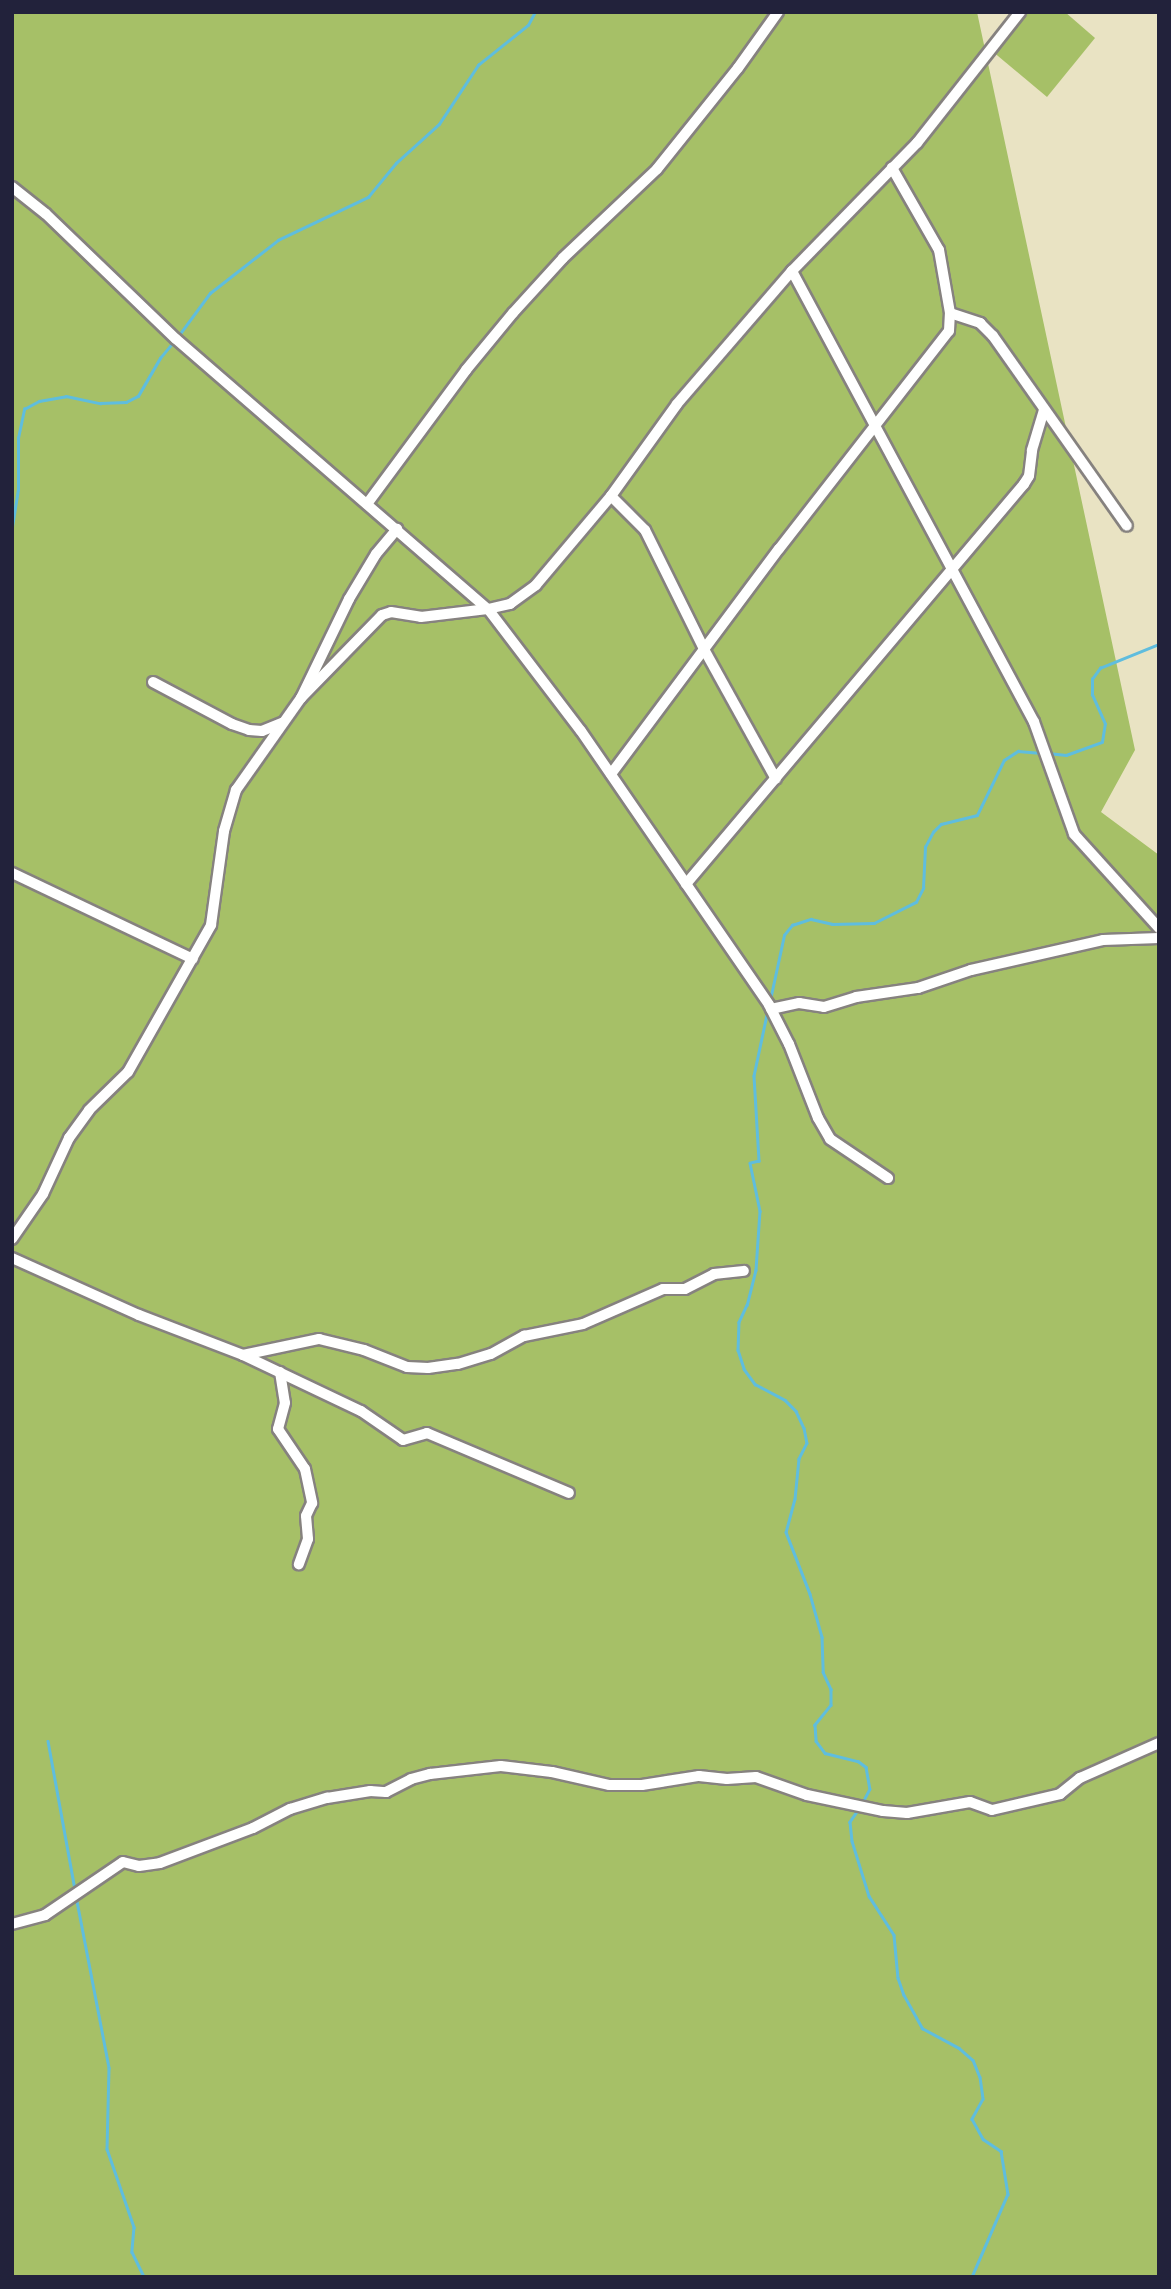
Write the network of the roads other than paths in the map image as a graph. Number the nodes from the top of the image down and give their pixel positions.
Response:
1 (778, 12) edge
2 (1020, 12) edge
3 (892, 168) junction
4 (12, 187) edge
5 (792, 271) junction
6 (950, 313) junction
7 (1044, 410) junction
8 (875, 429) junction
9 (611, 496) junction
10 (367, 504) junction
11 (1127, 526) dead end
12 (397, 529) junction
13 (952, 572) junction
14 (488, 608) junction
15 (705, 651) junction
16 (153, 682) dead end
17 (301, 698) junction
18 (282, 723) junction
19 (611, 774) junction
20 (776, 779) junction
21 (12, 873) edge
22 (686, 884) junction
23 (1159, 928) edge
24 (1159, 939) edge
25 (192, 959) junction
26 (771, 1009) junction
27 (888, 1178) dead end
28 (12, 1239) edge
29 (12, 1258) edge
30 (744, 1272) dead end
31 (243, 1355) junction
32 (280, 1373) junction
33 (569, 1493) dead end
34 (299, 1564) dead end
35 (1159, 1743) edge
36 (12, 1924) edge

1 - 10 street
2 - 3 street
3 - 5 street
3 - 6 street
4 - 10 street
5 - 8 street
5 - 9 street
6 - 7 street
6 - 8 street
7 - 11 street
7 - 13 street
8 - 13 street
8 - 15 street
9 - 14 street
9 - 15 street
10 - 12 street
12 - 14 street
12 - 17 street
13 - 20 street
13 - 23 street
14 - 17 street
14 - 19 street
15 - 19 street
15 - 20 street
16 - 18 street
17 - 18 street
18 - 25 street
19 - 22 street
20 - 22 street
21 - 25 street
22 - 26 street
24 - 26 street
25 - 28 street
26 - 27 street
29 - 31 street
30 - 31 street
31 - 32 street
32 - 33 street
32 - 34 street
35 - 36 street

